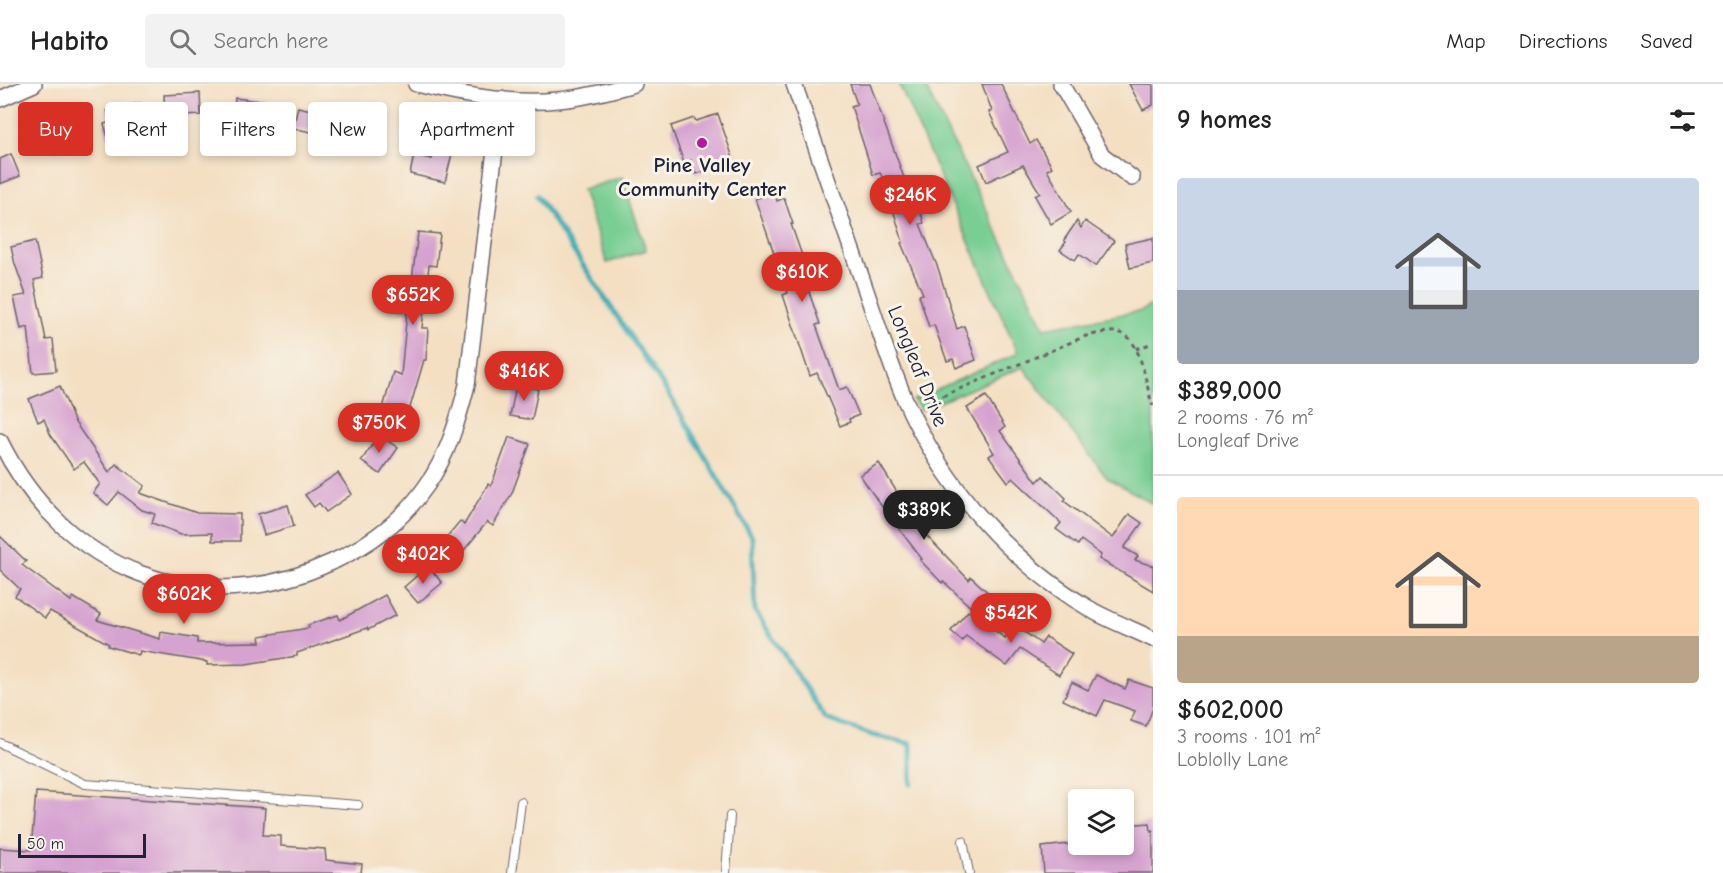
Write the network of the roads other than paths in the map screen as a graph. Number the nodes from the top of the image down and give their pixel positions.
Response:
1 (34, 84) edge
2 (416, 84) edge
3 (634, 84) edge
4 (794, 84) edge
5 (1060, 84) edge
6 (0, 99) edge
7 (501, 99) junction
8 (1132, 178) dead end
9 (0, 441) edge
10 (1153, 639) edge
11 (0, 743) edge
12 (521, 802) dead end
13 (358, 805) dead end
14 (730, 816) dead end
15 (963, 841) dead end
16 (512, 873) edge
17 (726, 873) edge
18 (969, 873) edge

1 - 6 street
2 - 7 street
3 - 7 street
4 - 10 street, Longleaf Drive
5 - 8 street
7 - 9 street
11 - 13 lane
12 - 16 lane
14 - 17 lane
15 - 18 lane

